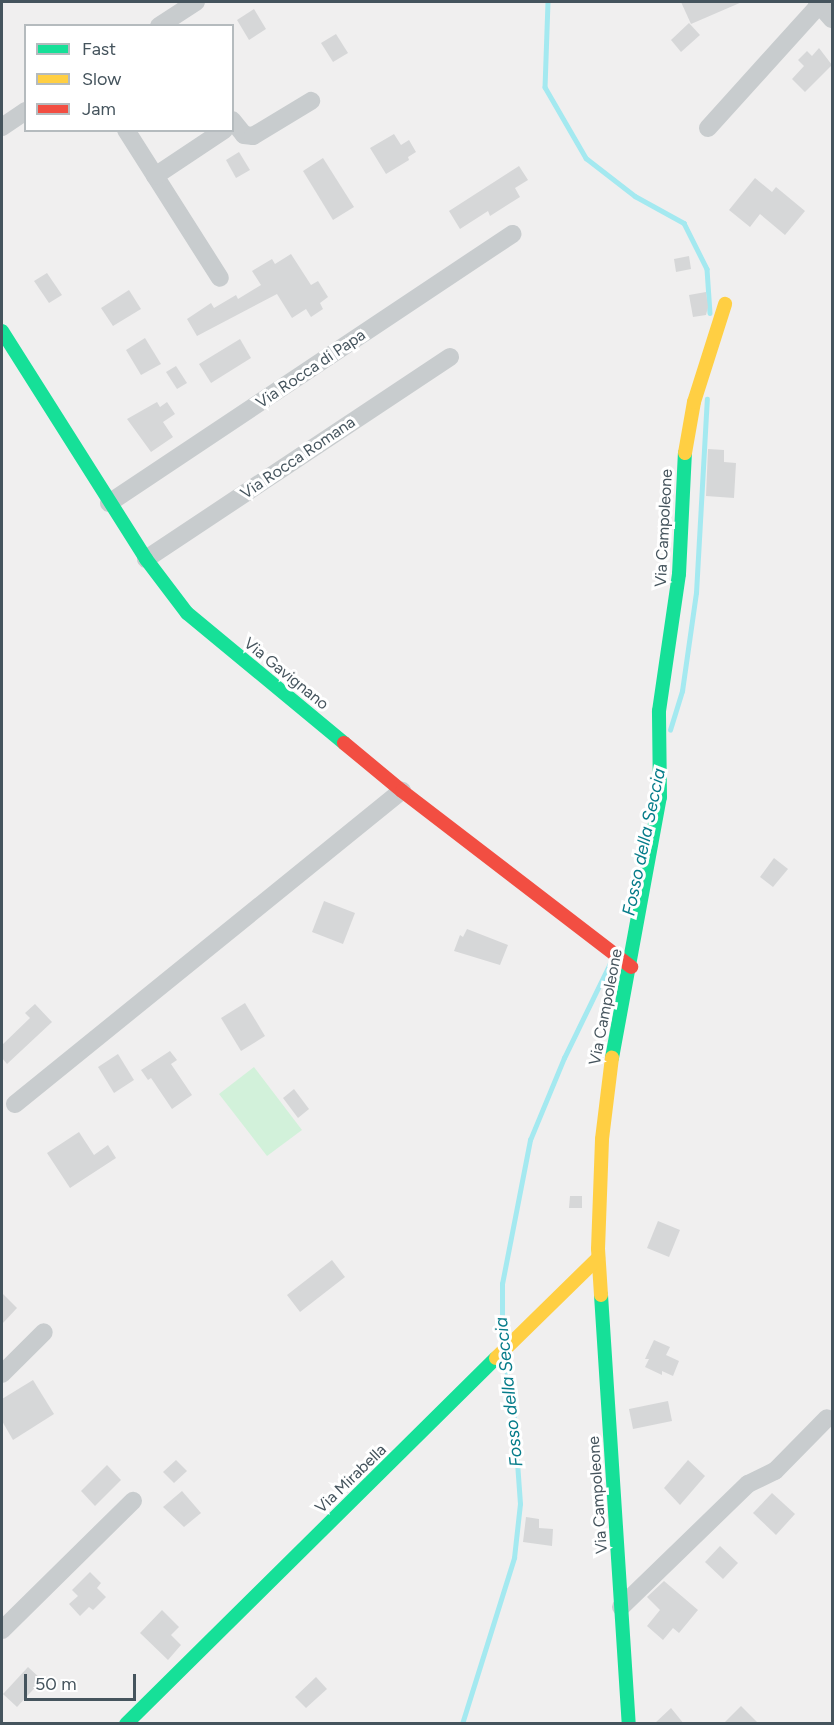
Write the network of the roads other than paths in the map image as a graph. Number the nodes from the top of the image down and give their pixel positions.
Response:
1 (196, 2) edge
2 (820, 3) edge
3 (832, 19) edge
4 (168, 23) edge
5 (311, 101) dead end
6 (24, 112) edge
7 (234, 122) edge
8 (2, 127) edge
9 (708, 129) dead end
10 (127, 132) edge
11 (221, 132) edge
12 (155, 176) junction
13 (512, 234) dead end
14 (220, 278) dead end
15 (725, 304) dead end
16 (2, 331) edge
17 (450, 357) dead end
18 (110, 503) junction
19 (146, 559) junction
20 (402, 790) junction
21 (631, 967) junction
22 (15, 1104) dead end
23 (598, 1258) junction
24 (44, 1332) dead end
25 (2, 1374) edge
26 (827, 1418) dead end
27 (133, 1501) dead end
28 (621, 1607) junction
29 (2, 1630) edge
30 (126, 1724) edge
31 (629, 1724) edge

1 - 4 street
2 - 3 street
2 - 9 street
5 - 7 street
6 - 8 street
10 - 12 street
11 - 12 street
12 - 14 street
13 - 18 street, Via Rocca di Papa
15 - 21 street, Via Campoleone
16 - 18 street, Via Gavignano
17 - 19 street, Via Rocca Romana
18 - 19 street, Via Gavignano
19 - 20 street, Via Gavignano
20 - 21 street, Via Gavignano
20 - 22 street
21 - 23 street, Via Campoleone
23 - 28 street, Via Campoleone
23 - 30 street, Via Mirabella
24 - 25 street
26 - 28 street
27 - 29 street
28 - 31 street, Via Campoleone

